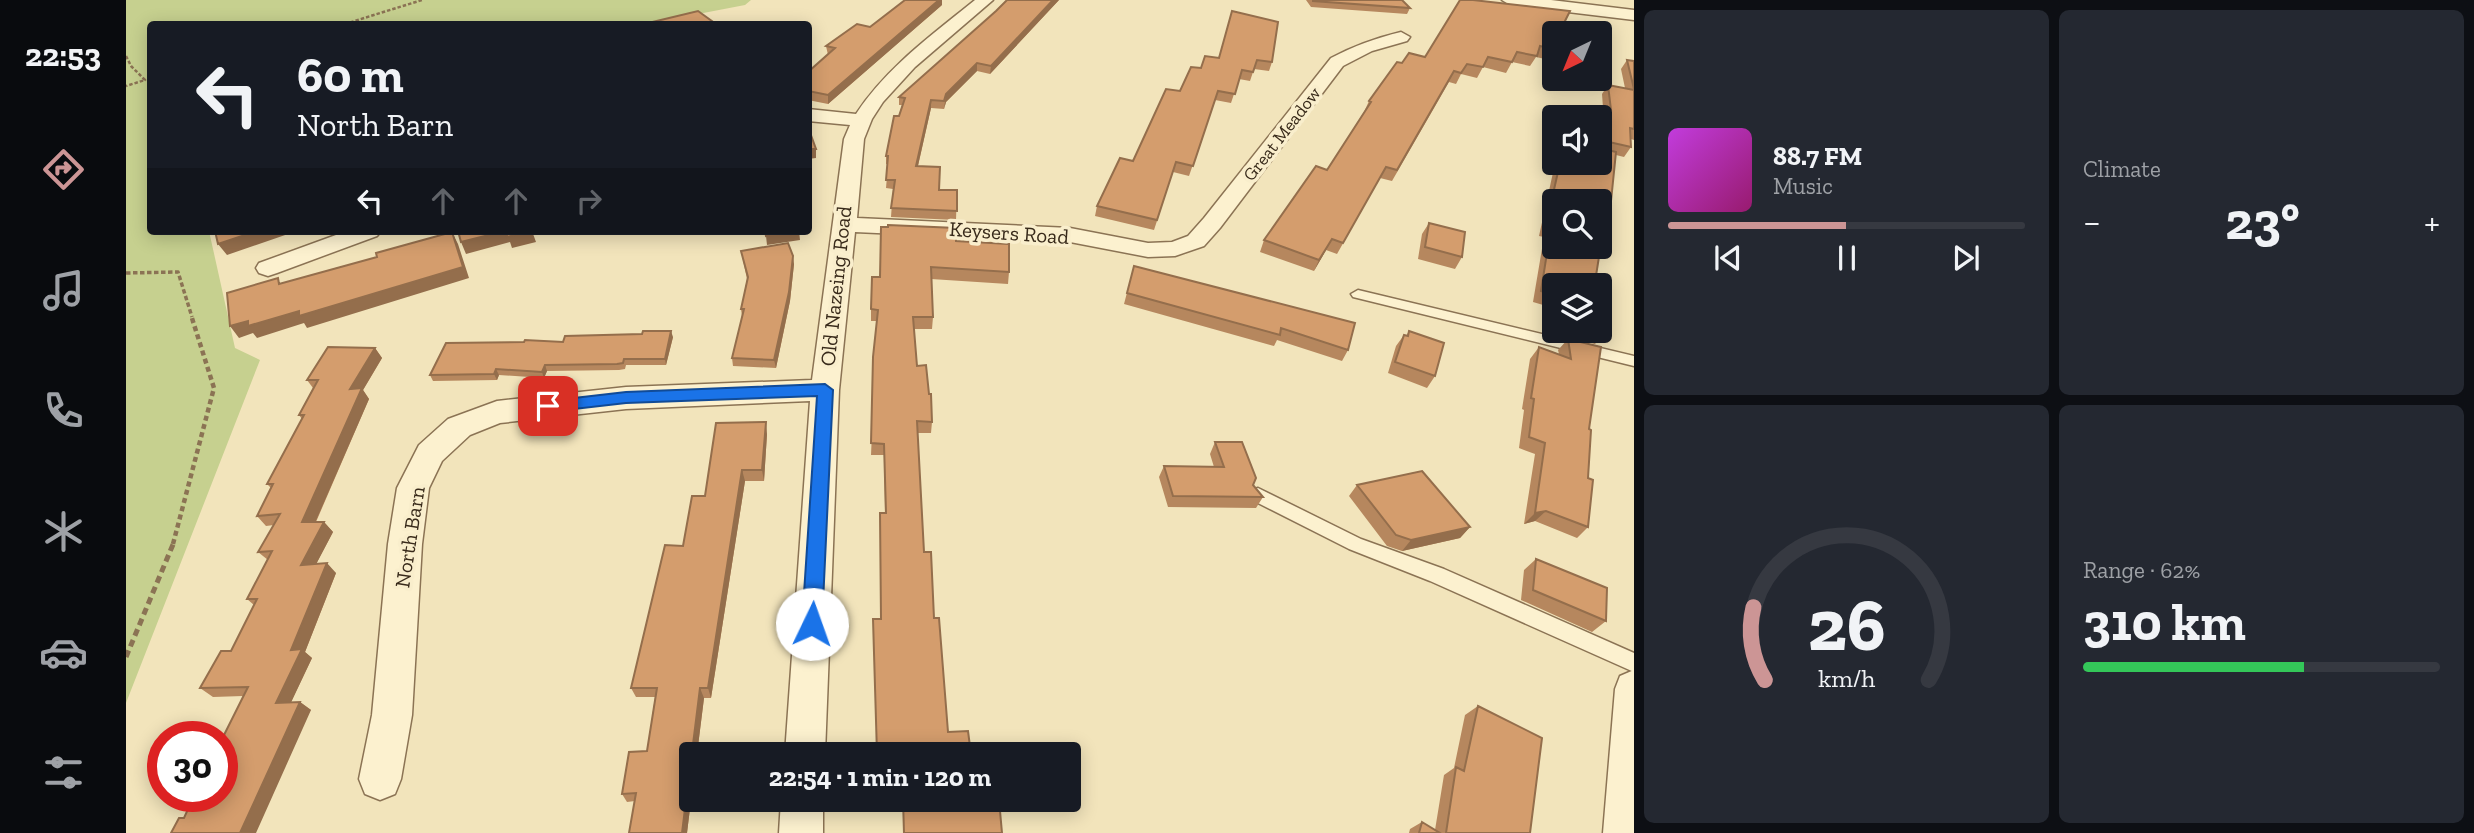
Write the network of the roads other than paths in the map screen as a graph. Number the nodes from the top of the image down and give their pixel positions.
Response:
1 (985, 0) edge
2 (1510, 0) edge
3 (1634, 15) edge
4 (1401, 37) dead end
5 (812, 115) edge
6 (859, 120) junction
7 (843, 224) junction
8 (358, 235) edge
9 (1175, 249) joint
10 (268, 268) dead end
11 (1358, 294) dead end
12 (1634, 361) edge
13 (825, 390) junction
14 (1258, 495) edge
15 (1634, 663) edge
16 (1634, 689) edge
17 (806, 742) edge
18 (380, 779) dead end
19 (801, 812) edge
20 (800, 833) edge
21 (1625, 833) edge

1 - 6 street, Old Nazeing Road
2 - 3 street
4 - 9 street, Great Meadow
5 - 6 street
6 - 7 street, Old Nazeing Road
7 - 9 street, Keysers Road
7 - 13 street, Old Nazeing Road
8 - 10 street
11 - 12 lane
13 - 17 street, Old Nazeing Road
13 - 18 street, North Barn
14 - 15 lane
16 - 21 street
19 - 20 street

